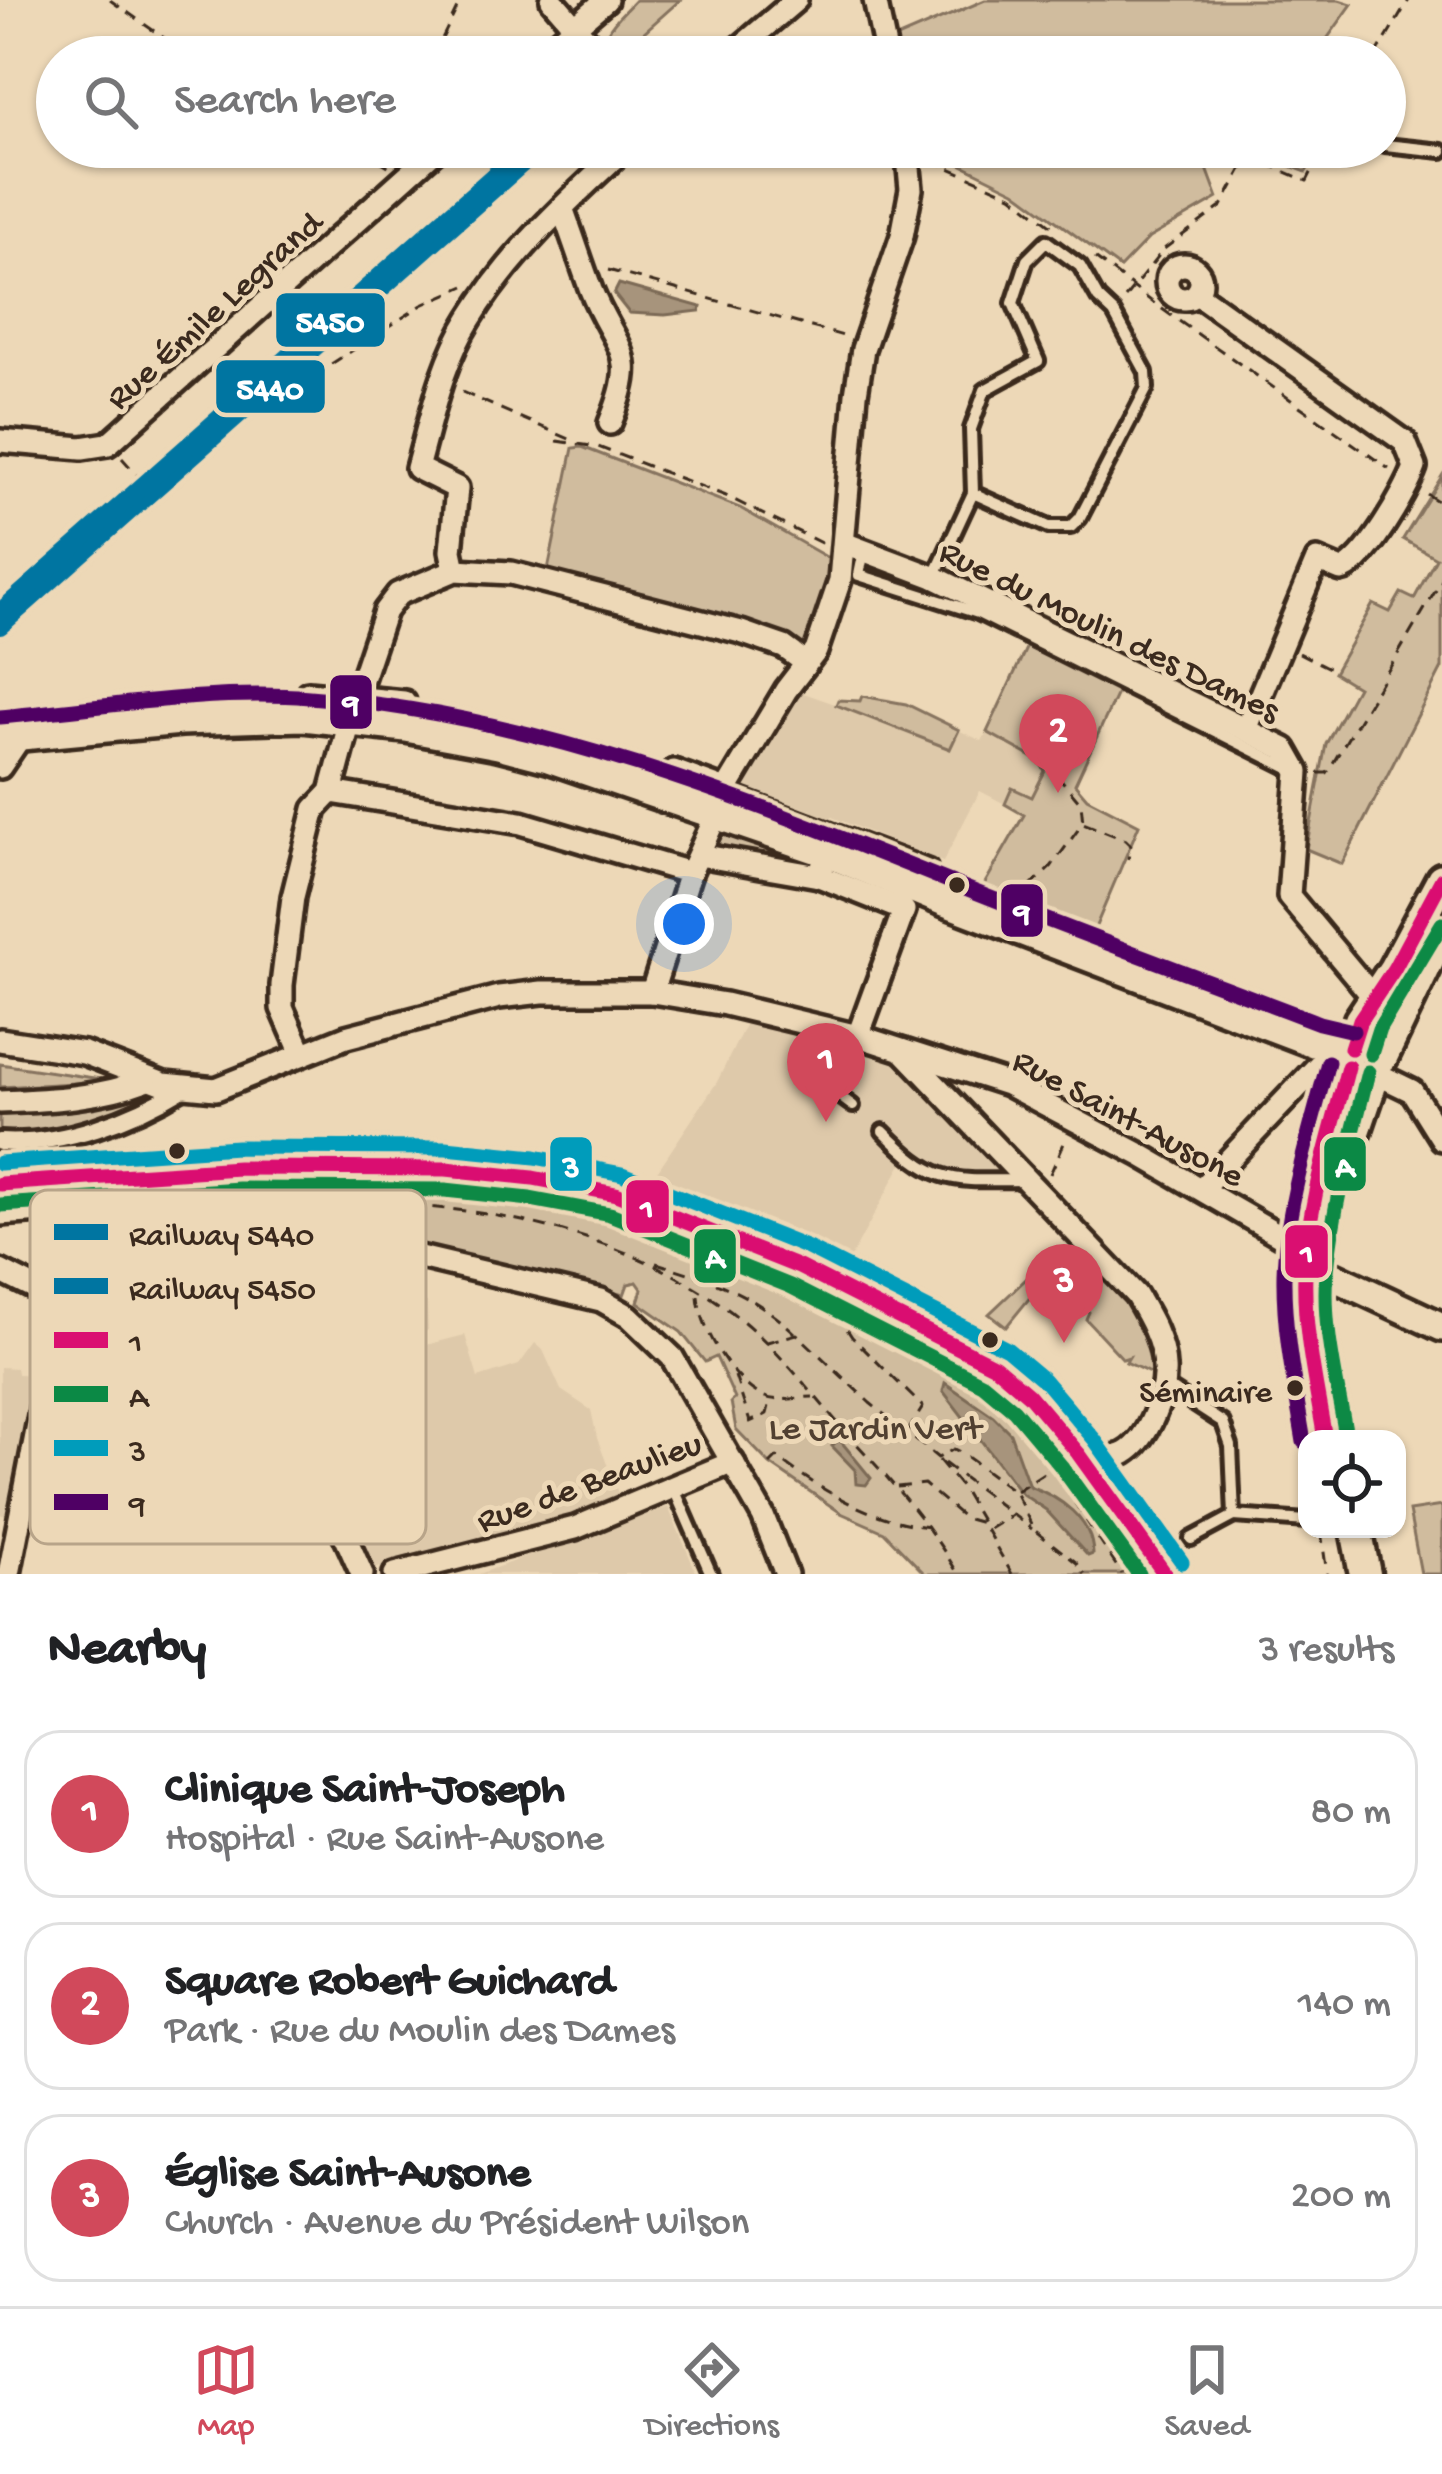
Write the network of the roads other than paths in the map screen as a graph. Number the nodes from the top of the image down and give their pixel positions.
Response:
1 (552, 0) edge
2 (606, 0) edge
3 (796, 0) edge
4 (874, 0) edge
5 (576, 27) junction
6 (565, 36) edge
7 (584, 36) edge
8 (754, 36) edge
9 (882, 36) edge
10 (1406, 147) edge
11 (1442, 151) edge
12 (417, 168) edge
13 (604, 168) edge
14 (909, 168) edge
15 (562, 208) junction
16 (1197, 294) dead end
17 (610, 423) dead end
18 (0, 441) edge
19 (974, 494) junction
20 (851, 548) junction
21 (455, 570) junction
22 (934, 578) junction
23 (806, 663) junction
24 (353, 709) junction
25 (1247, 728) junction
26 (10, 739) edge
27 (0, 766) edge
28 (1298, 772) junction
29 (332, 792) junction
30 (721, 803) junction
31 (694, 864) junction
32 (823, 864) junction
33 (1438, 886) edge
34 (920, 891) junction
35 (1442, 932) edge
36 (652, 992) junction
37 (1374, 998) junction
38 (857, 1036) junction
39 (0, 1040) edge
40 (902, 1051) junction
41 (302, 1054) junction
42 (1358, 1058) junction
43 (146, 1080) junction
44 (826, 1086) dead end
45 (185, 1087) junction
46 (0, 1102) edge
47 (854, 1106) dead end
48 (883, 1131) dead end
49 (1442, 1139) edge
50 (0, 1142) edge
51 (4, 1176) edge
52 (1024, 1180) junction
53 (1201, 1189) junction
54 (30, 1212) edge
55 (0, 1214) edge
56 (426, 1257) edge
57 (1316, 1261) junction
58 (0, 1270) edge
59 (30, 1285) edge
60 (1442, 1327) edge
61 (1163, 1384) junction
62 (1337, 1430) edge
63 (1066, 1460) junction
64 (734, 1462) junction
65 (30, 1466) edge
66 (674, 1489) junction
67 (1234, 1516) junction
68 (1298, 1520) edge
69 (1341, 1538) edge
70 (1362, 1538) edge
71 (1191, 1539) dead end
72 (349, 1544) edge
73 (9, 1574) edge
74 (362, 1574) edge
75 (395, 1574) edge
76 (710, 1574) edge
77 (786, 1574) edge
78 (1165, 1574) edge
79 (1347, 1574) edge
80 (1368, 1574) edge

1 - 5 street
2 - 5 street
3 - 8 street
4 - 9 street
5 - 6 street
5 - 7 street
10 - 11 lane
12 - 18 street, Rue Émile Legrand
13 - 15 street
14 - 20 street
15 - 17 street
15 - 21 street
16 - 25 street
19 - 19 lane
19 - 22 lane
20 - 22 street, Rue du Moulin des Dames
20 - 23 street
20 - 28 lane
21 - 23 street
21 - 24 street
22 - 25 street, Rue du Moulin des Dames
23 - 30 street
24 - 26 street
24 - 29 street
24 - 30 street
25 - 28 street, Rue du Moulin des Dames
26 - 27 street
28 - 37 street, Rue du Moulin des Dames
29 - 31 street
29 - 41 street
30 - 31 street
30 - 32 street
30 - 34 lane
31 - 32 street
31 - 36 street
32 - 34 street
32 - 38 street
33 - 37 main road
33 - 42 lane
34 - 42 street
35 - 42 main road
36 - 38 street, Rue Saint-Ausone
36 - 41 street, Rue Saint-Ausone
37 - 42 main road
38 - 40 street, Rue Saint-Ausone
39 - 43 street
40 - 52 street
40 - 53 street, Rue Saint-Ausone
41 - 45 street, Rue Saint-Ausone
42 - 49 street
42 - 53 street
42 - 57 main road
43 - 45 street, Rue Saint-Ausone
43 - 46 street
44 - 47 lane
45 - 50 street
48 - 52 lane
51 - 63 street
52 - 61 street
53 - 57 street, Rue Saint-Ausone
54 - 55 street
56 - 64 street
57 - 60 street
57 - 62 main road
58 - 59 street
61 - 63 street
61 - 67 lane
63 - 78 street
64 - 66 street, Rue de Beaulieu
64 - 77 street
65 - 73 street
66 - 75 street, Rue de Beaulieu
66 - 76 lane
67 - 68 lane
67 - 71 lane
69 - 79 main road
70 - 80 main road
72 - 74 street

